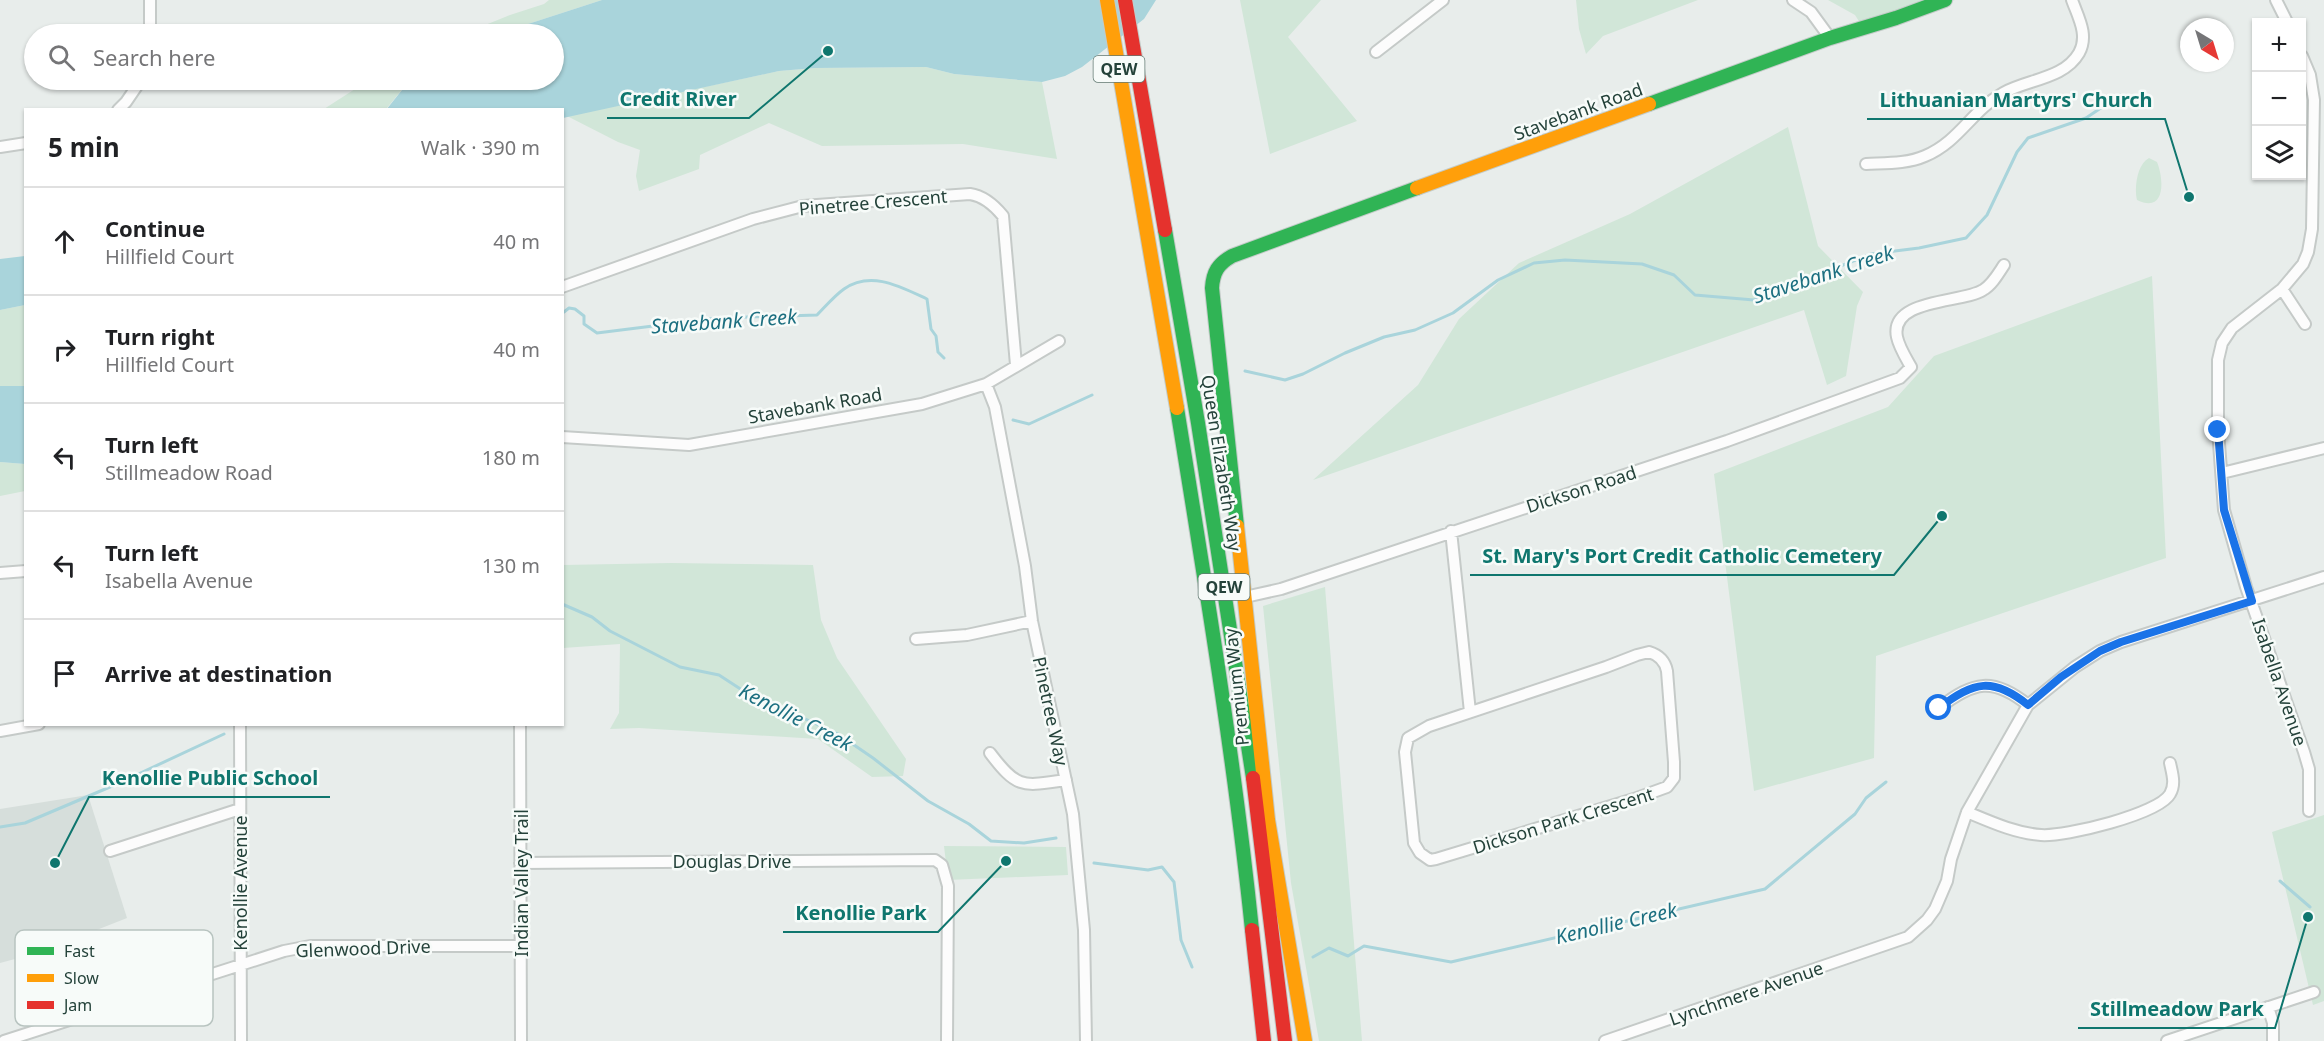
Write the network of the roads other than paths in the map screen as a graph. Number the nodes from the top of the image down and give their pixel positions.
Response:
1 (150, 0) edge
2 (1107, 0) edge
3 (1125, 0) edge
4 (1443, 0) edge
5 (1793, 0) edge
6 (1945, 0) edge
7 (2072, 0) edge
8 (2276, 0) edge
9 (2285, 18) edge
10 (150, 24) edge
11 (1830, 38) junction
12 (1376, 52) dead end
13 (2306, 67) edge
14 (134, 90) edge
15 (120, 108) edge
16 (24, 143) edge
17 (0, 147) edge
18 (1866, 164) dead end
19 (1224, 260) joint
20 (2004, 265) dead end
21 (564, 286) edge
22 (2282, 289) junction
23 (2305, 324) dead end
24 (1059, 341) dead end
25 (1016, 365) junction
26 (986, 384) junction
27 (564, 437) edge
28 (2324, 448) edge
29 (2222, 473) junction
30 (1451, 531) junction
31 (24, 571) edge
32 (0, 573) edge
33 (2324, 577) edge
34 (1245, 597) junction
35 (2252, 601) junction
36 (1032, 621) junction
37 (916, 639) dead end
38 (2028, 705) junction
39 (1939, 708) dead end
40 (1470, 712) junction
41 (28, 726) edge
42 (240, 726) edge
43 (520, 726) edge
44 (0, 731) edge
45 (990, 753) dead end
46 (2170, 763) dead end
47 (1066, 780) junction
48 (240, 809) junction
49 (1966, 812) junction
50 (2309, 812) dead end
51 (110, 851) dead end
52 (520, 863) junction
53 (521, 946) junction
54 (240, 966) junction
55 (213, 975) edge
56 (2314, 992) dead end
57 (2268, 1007) junction
58 (51, 1026) edge
59 (4, 1041) edge
60 (240, 1041) edge
61 (521, 1041) edge
62 (947, 1041) edge
63 (1086, 1041) edge
64 (1264, 1041) edge
65 (1285, 1041) edge
66 (1305, 1041) edge
67 (1605, 1041) edge
68 (2168, 1041) edge
69 (2273, 1041) edge

1 - 10 street
2 - 64 main road, Queen Elizabeth Way / QEW
3 - 65 main road, Queen Elizabeth Way / QEW
4 - 12 street
5 - 11 street
6 - 11 main road, Stavebank Road
7 - 18 street
8 - 9 street
11 - 19 main road, Stavebank Road
13 - 22 street, Isabella Avenue
14 - 15 street
16 - 17 street
19 - 34 main road, Premium Way
20 - 30 street, Dickson Road
21 - 25 street, Pinetree Crescent
22 - 23 street
22 - 29 street, Isabella Avenue
24 - 25 street, Stavebank Road
25 - 26 street, Stavebank Road
26 - 27 street, Stavebank Road
26 - 36 street, Pinetree Way
28 - 29 street
29 - 35 street, Isabella Avenue
30 - 34 street, Dickson Road
30 - 40 street
31 - 32 street
33 - 35 street, Lynchmere Avenue
34 - 66 main road, Premium Way
35 - 38 street, Lynchmere Avenue
35 - 50 street, Isabella Avenue
36 - 37 street
36 - 47 street, Pinetree Way
38 - 39 street
38 - 49 street, Lynchmere Avenue
40 - 40 street, Dickson Park Crescent
41 - 44 street
42 - 48 street, Kenollie Avenue
43 - 52 street, Indian Valley Trail
45 - 47 street
46 - 49 street
47 - 63 street, Pinetree Way
48 - 51 street
48 - 54 street, Kenollie Avenue
49 - 67 street, Lynchmere Avenue
52 - 53 street, Indian Valley Trail
52 - 62 street, Douglas Drive
53 - 54 street, Glenwood Drive
53 - 61 street, Indian Valley Trail
54 - 55 street, Glenwood Drive
54 - 60 street, Kenollie Avenue
56 - 57 street
57 - 68 street
57 - 69 street
58 - 59 street, Glenwood Drive

